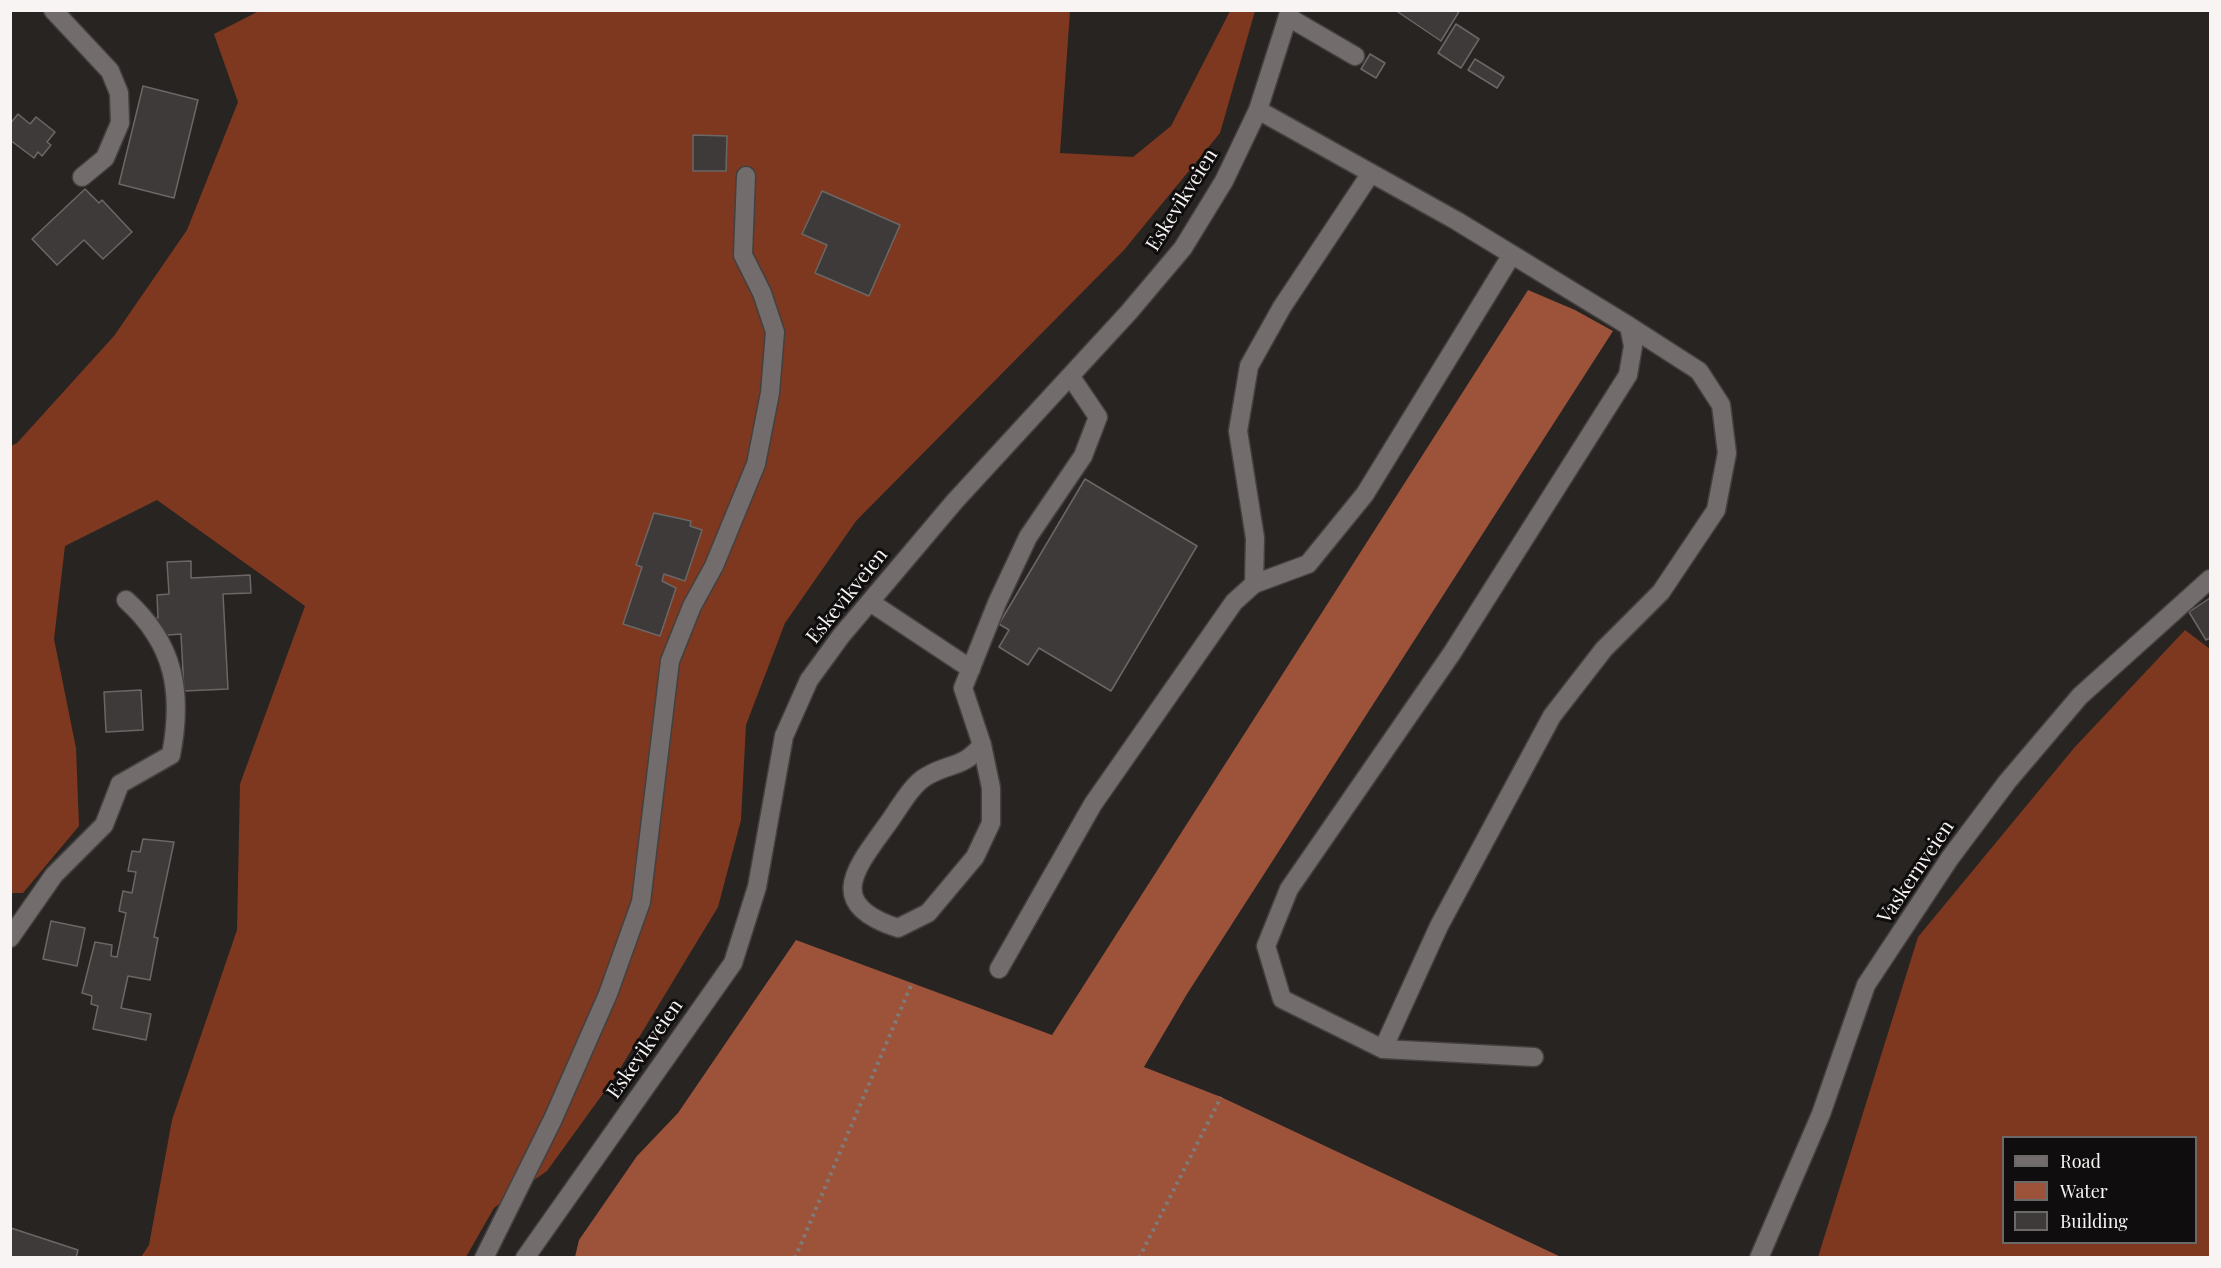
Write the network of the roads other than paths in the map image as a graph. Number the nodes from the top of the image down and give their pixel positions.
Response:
1 (53, 10) edge
2 (1289, 14) edge
3 (1355, 56) dead end
4 (1258, 110) junction
5 (1371, 172) junction
6 (746, 176) dead end
7 (82, 177) dead end
8 (1511, 256) junction
9 (1629, 326) junction
10 (1071, 377) junction
11 (2211, 579) edge
12 (1254, 584) junction
13 (126, 600) dead end
14 (870, 602) junction
15 (971, 669) junction
16 (982, 745) junction
17 (10, 938) edge
18 (999, 969) dead end
19 (1383, 1049) junction
20 (1534, 1057) dead end
21 (484, 1257) edge
22 (525, 1257) edge
23 (1759, 1257) edge

1 - 7 street
2 - 3 street
2 - 4 street, Eskevikveien
4 - 5 street
4 - 10 street, Eskevikveien
5 - 8 street
5 - 12 street
6 - 21 street
8 - 9 street
8 - 12 street
9 - 19 street
9 - 19 street
10 - 14 street, Eskevikveien
10 - 15 street
11 - 23 street, Vaskernveien
12 - 18 street
13 - 17 street
14 - 15 street
14 - 22 street, Eskevikveien
15 - 16 street
16 - 16 street
19 - 20 street

